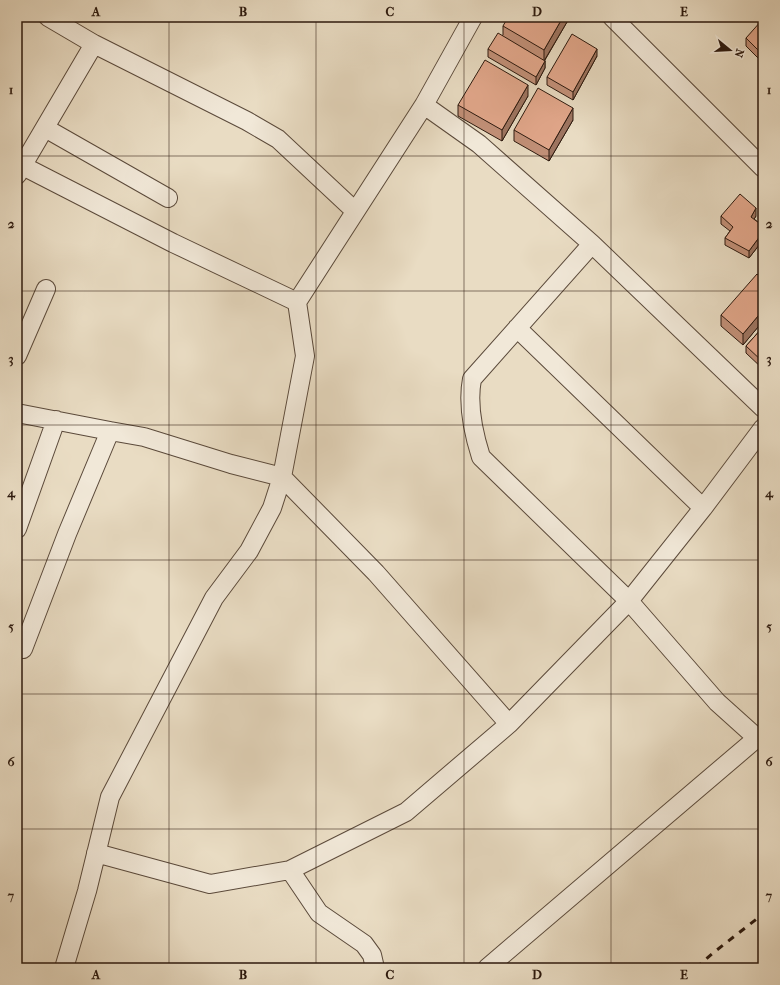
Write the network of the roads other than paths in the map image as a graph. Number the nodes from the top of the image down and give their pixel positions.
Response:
1 (48, 17) edge
2 (473, 17) edge
3 (612, 17) edge
4 (94, 44) junction
5 (424, 105) junction
6 (45, 128) junction
7 (19, 168) edge
8 (763, 168) edge
9 (168, 198) dead end
10 (355, 210) junction
11 (592, 244) junction
12 (46, 289) dead end
13 (297, 302) junction
14 (517, 328) junction
15 (17, 356) edge
16 (763, 408) edge
17 (17, 413) edge
18 (56, 420) junction
19 (763, 428) edge
20 (110, 431) junction
21 (282, 477) junction
22 (703, 508) junction
23 (17, 529) edge
24 (629, 601) junction
25 (23, 649) dead end
26 (509, 724) junction
27 (760, 736) edge
28 (96, 853) junction
29 (290, 870) junction
30 (64, 968) edge
31 (375, 968) edge
32 (487, 968) edge

1 - 4 street
2 - 5 street
3 - 8 street
4 - 6 street
4 - 10 street
5 - 10 street
5 - 11 street
6 - 7 street
6 - 9 street
7 - 13 street
10 - 13 street
11 - 14 street
11 - 16 street
12 - 15 street
13 - 21 street
14 - 22 street
14 - 24 street
17 - 18 street
18 - 20 street
18 - 23 street
19 - 22 street
20 - 21 street
20 - 25 street
21 - 26 street
21 - 28 street
22 - 24 street
24 - 26 street
24 - 27 street
26 - 29 street
27 - 32 street
28 - 29 street
28 - 30 street
29 - 31 street

